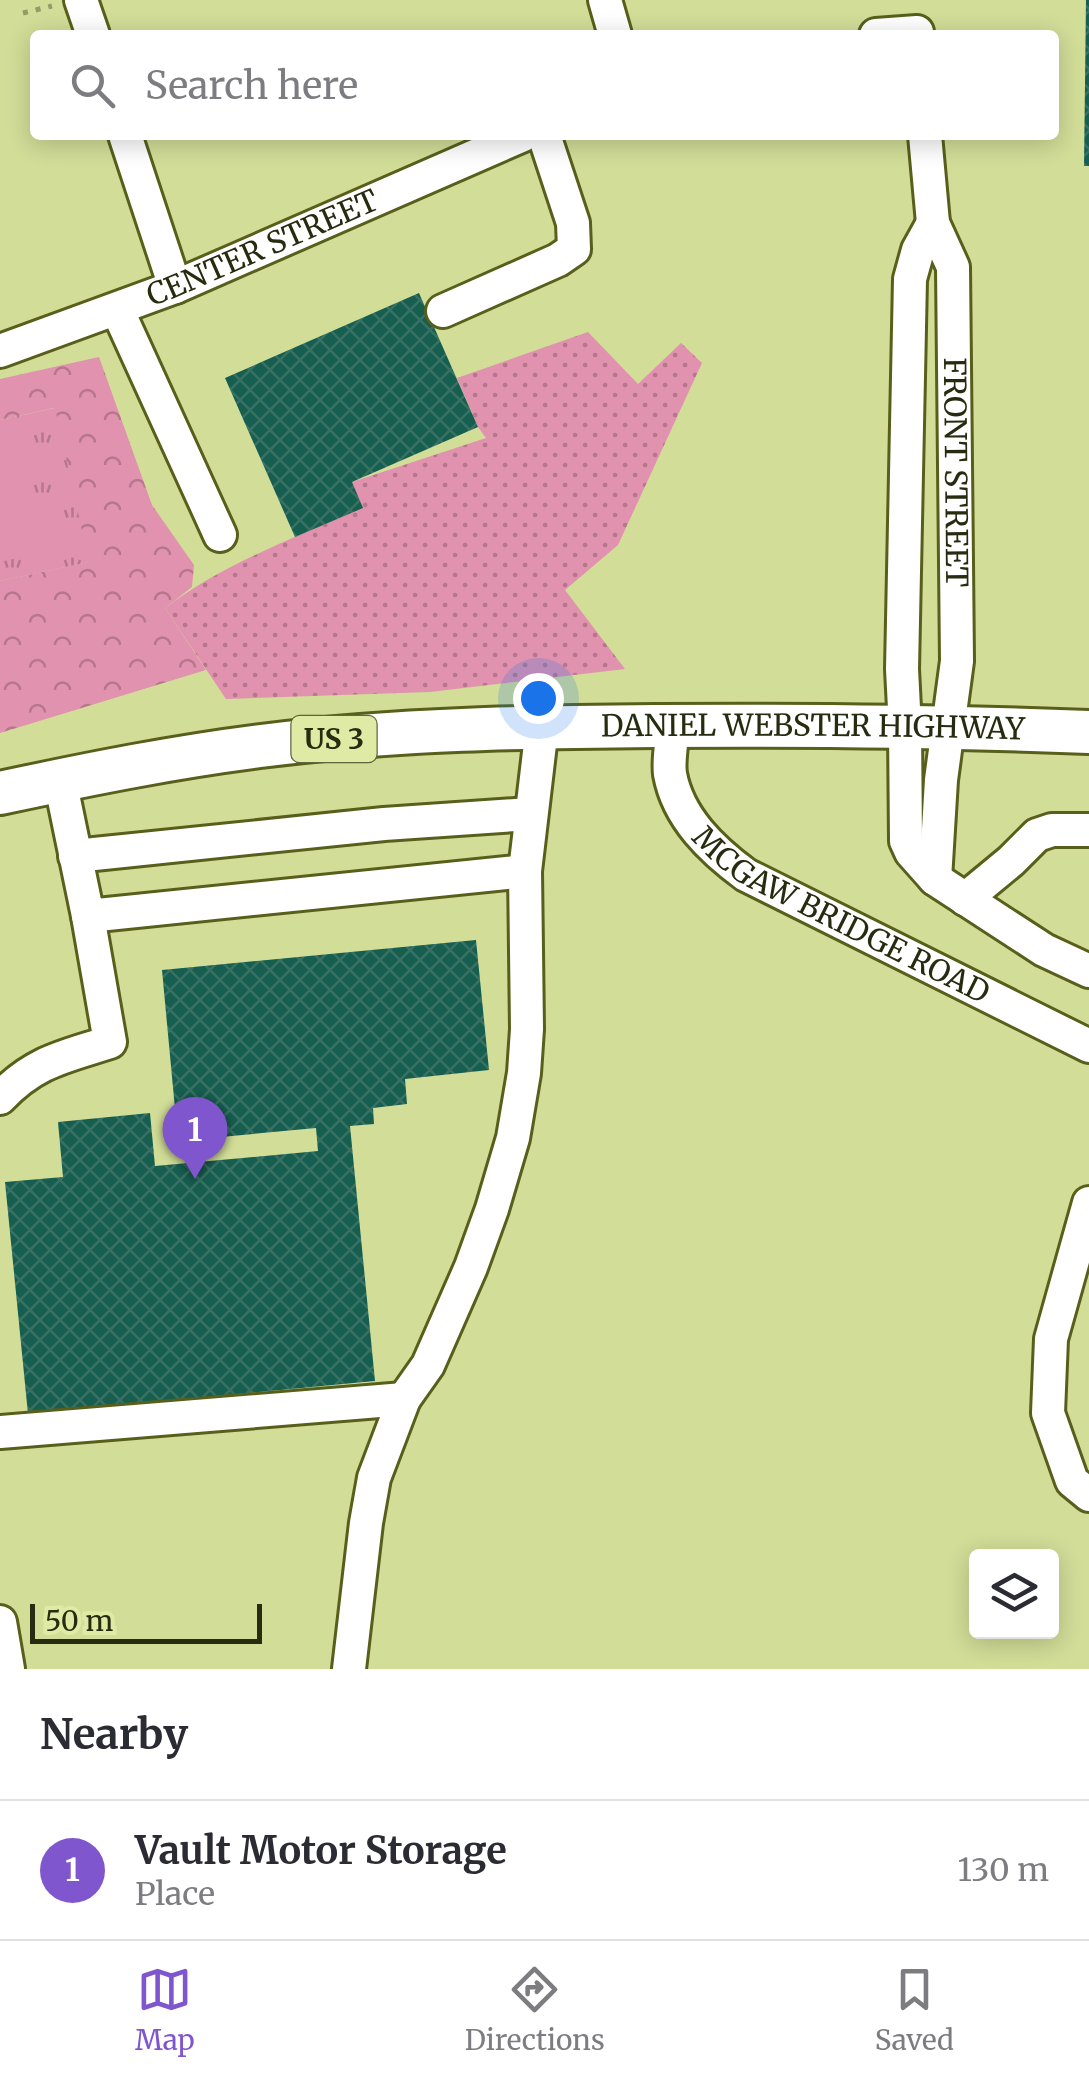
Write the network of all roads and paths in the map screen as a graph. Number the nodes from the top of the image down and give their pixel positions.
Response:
1 (605, 0) edge
2 (68, 3) edge
3 (23, 13) dead end
4 (915, 22) edge
5 (89, 30) edge
6 (614, 30) edge
7 (891, 30) edge
8 (127, 140) edge
9 (512, 140) edge
10 (546, 140) edge
11 (925, 140) edge
12 (933, 223) junction
13 (175, 287) junction
14 (117, 308) junction
15 (443, 311) dead end
16 (0, 350) edge
17 (220, 535) dead end
18 (673, 726) junction
19 (542, 727) junction
20 (905, 728) junction
21 (949, 728) junction
22 (1089, 732) edge
23 (60, 780) junction
24 (0, 793) edge
25 (530, 814) junction
26 (1089, 830) edge
27 (75, 856) junction
28 (525, 871) junction
29 (935, 880) junction
30 (965, 900) junction
31 (88, 916) junction
32 (1089, 971) edge
33 (1089, 1046) edge
34 (0, 1098) edge
35 (1089, 1203) edge
36 (404, 1399) junction
37 (0, 1432) edge
38 (1089, 1494) edge
39 (0, 1622) edge
40 (8, 1669) edge
41 (349, 1669) edge

1 - 6 street
2 - 3 path
2 - 5 street
4 - 7 street
8 - 13 street
9 - 13 street, CENTER STREET
10 - 15 street
11 - 12 street, FRONT STREET
12 - 20 street, FRONT STREET
12 - 21 street, FRONT STREET
13 - 14 street, CENTER STREET
14 - 16 street, CENTER STREET
14 - 17 street
18 - 19 main road, DANIEL WEBSTER HIGHWAY / US 3
18 - 20 main road, DANIEL WEBSTER HIGHWAY / US 3
18 - 33 street, MCGAW BRIDGE ROAD
19 - 23 main road, DANIEL WEBSTER HIGHWAY / US 3
19 - 25 street
20 - 21 main road, DANIEL WEBSTER HIGHWAY / US 3
20 - 29 street, FRONT STREET
21 - 22 main road, DANIEL WEBSTER HIGHWAY / US 3
21 - 29 street, FRONT STREET
23 - 24 main road, DANIEL WEBSTER HIGHWAY / US 3
23 - 27 street
25 - 27 street
25 - 28 street
26 - 30 street
27 - 31 street
28 - 31 street
28 - 36 street
29 - 30 street
30 - 32 street
31 - 34 street
35 - 38 street
36 - 37 street
36 - 41 street
39 - 40 street

